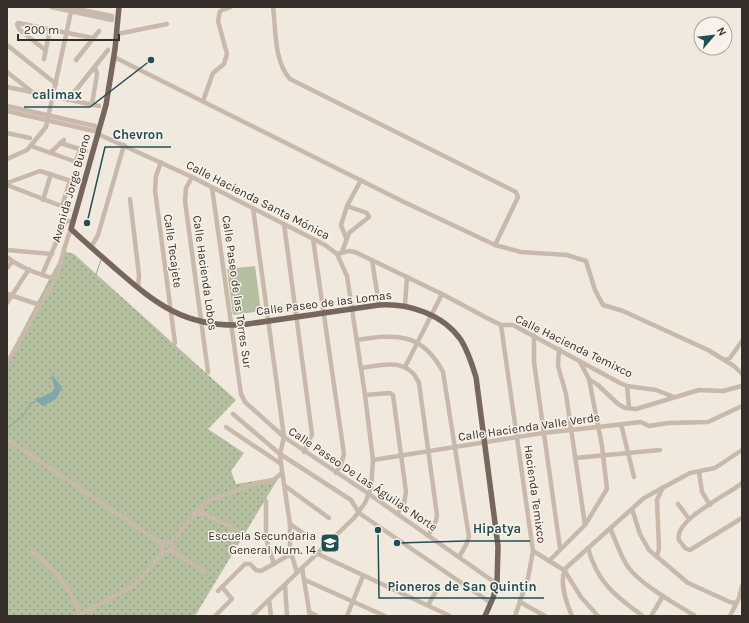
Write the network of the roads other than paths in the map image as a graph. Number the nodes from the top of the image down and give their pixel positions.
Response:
1 (51, 7) edge
2 (119, 7) edge
3 (232, 7) edge
4 (273, 7) edge
5 (71, 8) edge
6 (80, 10) edge
7 (167, 24) dead end
8 (50, 29) junction
9 (67, 31) junction
10 (99, 31) dead end
11 (117, 34) junction
12 (93, 38) junction
13 (7, 45) edge
14 (46, 50) junction
15 (108, 50) dead end
16 (114, 57) junction
17 (44, 59) dead end
18 (76, 60) dead end
19 (95, 67) junction
20 (7, 72) edge
21 (56, 84) junction
22 (7, 87) edge
23 (32, 92) junction
24 (53, 97) junction
25 (68, 100) junction
26 (203, 101) junction
27 (92, 104) junction
28 (7, 106) edge
29 (99, 106) dead end
30 (7, 112) edge
31 (48, 119) junction
32 (68, 124) junction
33 (8, 134) edge
34 (98, 134) junction
35 (30, 138) dead end
36 (31, 146) junction
37 (124, 146) junction
38 (80, 149) junction
39 (86, 150) dead end
40 (50, 153) junction
41 (7, 160) edge
42 (76, 162) junction
43 (161, 162) junction
44 (82, 164) dead end
45 (51, 174) junction
46 (192, 177) junction
47 (361, 180) junction
48 (70, 181) junction
49 (76, 183) dead end
50 (7, 184) edge
51 (212, 188) junction
52 (43, 200) junction
53 (130, 200) dead end
54 (62, 206) junction
55 (347, 206) junction
56 (252, 208) junction
57 (69, 209) dead end
58 (73, 221) junction
59 (284, 224) junction
60 (72, 229) junction
61 (346, 238) junction
62 (313, 239) junction
63 (495, 245) junction
64 (91, 247) junction
65 (7, 250) edge
66 (342, 252) junction
67 (52, 254) junction
68 (337, 254) junction
69 (7, 257) edge
70 (372, 260) junction
71 (12, 262) junction
72 (7, 268) edge
73 (29, 269) junction
74 (42, 275) junction
75 (407, 278) junction
76 (55, 279) junction
77 (138, 288) junction
78 (442, 294) junction
79 (9, 295) edge
80 (7, 303) edge
81 (40, 305) junction
82 (379, 305) junction
83 (404, 305) junction
84 (352, 309) junction
85 (172, 311) junction
86 (324, 313) junction
87 (432, 316) junction
88 (296, 317) junction
89 (201, 322) junction
90 (268, 322) junction
91 (231, 325) junction
92 (501, 325) junction
93 (534, 335) junction
94 (356, 340) junction
95 (418, 342) junction
96 (175, 343) dead end
97 (742, 343) edge
98 (559, 349) junction
99 (725, 360) junction
100 (580, 361) junction
101 (7, 364) edge
102 (405, 367) junction
103 (361, 368) junction
104 (208, 372) dead end
105 (742, 374) edge
106 (589, 379) junction
107 (627, 386) junction
108 (742, 386) edge
109 (365, 395) junction
110 (674, 397) junction
111 (242, 398) joint
112 (742, 406) edge
113 (629, 408) junction
114 (233, 414) dead end
115 (621, 424) junction
116 (226, 427) dead end
117 (598, 427) junction
118 (571, 431) junction
119 (542, 433) junction
120 (284, 437) junction
121 (516, 438) junction
122 (7, 439) edge
123 (485, 442) junction
124 (455, 447) junction
125 (660, 450) dead end
126 (742, 450) edge
127 (428, 451) junction
128 (304, 452) junction
129 (280, 454) junction
130 (627, 454) junction
131 (402, 455) junction
132 (603, 456) junction
133 (575, 458) junction
134 (373, 460) junction
135 (281, 464) junction
136 (699, 472) junction
137 (282, 473) junction
138 (336, 473) junction
139 (634, 477) dead end
140 (742, 483) edge
141 (285, 486) junction
142 (663, 487) junction
143 (369, 494) junction
144 (266, 502) dead end
145 (678, 504) dead end
146 (710, 505) junction
147 (632, 509) junction
148 (198, 511) junction
149 (359, 513) junction
150 (397, 514) junction
151 (329, 518) dead end
152 (742, 518) edge
153 (689, 519) junction
154 (290, 524) junction
155 (585, 525) junction
156 (235, 528) dead end
157 (610, 528) junction
158 (428, 536) junction
159 (313, 540) dead end
160 (170, 543) junction
161 (162, 544) junction
162 (560, 548) junction
163 (588, 548) junction
164 (171, 550) junction
165 (32, 551) dead end
166 (533, 551) junction
167 (164, 552) junction
168 (291, 554) junction
169 (318, 554) junction
170 (459, 557) junction
171 (657, 557) junction
172 (549, 561) junction
173 (274, 564) junction
174 (302, 568) junction
175 (564, 570) junction
176 (205, 572) dead end
177 (297, 573) junction
178 (364, 576) junction
179 (304, 580) junction
180 (496, 584) junction
181 (285, 585) junction
182 (742, 586) edge
183 (222, 587) junction
184 (437, 590) dead end
185 (218, 591) dead end
186 (663, 596) junction
187 (269, 600) junction
188 (353, 602) junction
189 (520, 602) junction
190 (491, 603) junction
191 (736, 603) junction
192 (428, 606) junction
193 (309, 614) edge
194 (517, 614) edge
195 (79, 616) edge
196 (215, 616) edge
197 (252, 616) edge
198 (271, 616) edge
199 (287, 616) edge
200 (317, 616) edge
201 (347, 616) edge
202 (385, 616) edge
203 (450, 616) edge
204 (485, 616) edge
205 (545, 616) edge
206 (572, 616) edge
207 (598, 616) edge
208 (643, 616) edge
209 (651, 616) edge
210 (695, 616) edge
211 (730, 616) edge

1 - 5 street
2 - 11 main road, Avenida Jorge Bueno
3 - 26 street
4 - 63 street
5 - 6 street
5 - 9 street
6 - 6 street
7 - 11 street
8 - 9 street
8 - 14 street
8 - 14 street
9 - 12 street
9 - 21 street
10 - 12 street
11 - 16 main road, Avenida Jorge Bueno
12 - 18 street
13 - 21 street
14 - 17 street
15 - 19 street
16 - 26 street
16 - 34 main road, Avenida Jorge Bueno
19 - 25 street
19 - 27 street
20 - 23 street
21 - 24 street
22 - 23 street
23 - 24 street
24 - 25 street
24 - 31 street
25 - 27 street
26 - 47 street
27 - 29 street
28 - 31 street
30 - 31 street
31 - 32 street
31 - 36 street
32 - 32 street
33 - 35 street
34 - 37 street, Calle Hacienda Santa Mónica
34 - 58 main road, Avenida Jorge Bueno
36 - 40 street
36 - 41 street
37 - 43 street, Calle Hacienda Santa Mónica
37 - 64 street
38 - 39 street
38 - 40 street
38 - 42 street
40 - 42 street
42 - 44 street
43 - 46 street, Calle Hacienda Santa Mónica
43 - 85 street, Calle Tecajete
45 - 48 street
45 - 50 street
45 - 52 street
46 - 51 street, Calle Hacienda Santa Mónica
46 - 89 street, Calle Hacienda Lobos
47 - 55 street
47 - 63 street
48 - 49 street
48 - 54 street
50 - 52 street
51 - 56 street, Calle Hacienda Santa Mónica
51 - 91 street, Calle Paseo de las Torres Sur
52 - 54 street
53 - 77 street
54 - 57 street
55 - 61 street
55 - 61 street
56 - 59 street, Calle Hacienda Santa Mónica
56 - 90 street
58 - 60 main road, Avenida Jorge Bueno
58 - 67 street
59 - 62 street, Calle Hacienda Santa Mónica
59 - 88 street
60 - 64 main road, Calle Paseo de las Lomas
60 - 76 street, Avenida Jorge Bueno
61 - 66 street
62 - 68 street, Calle Hacienda Santa Mónica
62 - 86 street
63 - 99 street
64 - 77 main road, Calle Paseo de las Lomas
65 - 67 street
66 - 68 street
66 - 70 street, Calle Hacienda Temixco
67 - 74 street
68 - 84 street, Calle Hacienda Santa Mónica
69 - 71 street
70 - 75 street, Calle Hacienda Temixco
70 - 82 street
71 - 72 street
71 - 73 street
73 - 74 street
73 - 79 street
74 - 76 street
75 - 78 street, Calle Hacienda Temixco
75 - 83 street
76 - 81 street, Avenida Jorge Bueno
77 - 85 main road, Calle Paseo de las Lomas
78 - 87 street
78 - 92 street, Calle Hacienda Temixco
79 - 80 street
79 - 81 street
81 - 101 street, Avenida Jorge Bueno
82 - 83 main road, Calle Paseo de las Lomas
82 - 84 main road, Calle Paseo de las Lomas
83 - 87 main road, Calle Paseo de las Lomas
84 - 86 main road, Calle Paseo de las Lomas
84 - 94 street, Calle Hacienda Santa Mónica
85 - 89 main road, Calle Paseo de las Lomas
85 - 96 street, Calle Tecajete
86 - 88 main road, Calle Paseo de las Lomas
86 - 138 street
87 - 95 street
87 - 123 main road, Calle Paseo de las Lomas
88 - 90 main road, Calle Paseo de las Lomas
88 - 128 street
89 - 91 main road, Calle Paseo de las Lomas
89 - 104 street, Calle Hacienda Lobos
90 - 91 main road, Calle Paseo de las Lomas
90 - 120 street
91 - 111 street, Calle Paseo de las Torres Sur
92 - 93 street, Calle Hacienda Temixco
92 - 121 street, Hacienda Temixco
93 - 98 street, Calle Hacienda Temixco
93 - 119 street
94 - 95 street
94 - 103 street, Calle Hacienda Santa Mónica
95 - 102 street
95 - 124 street
97 - 99 street
98 - 100 street, Calle Hacienda Temixco
98 - 118 street
99 - 105 street
100 - 106 street
100 - 107 street, Calle Hacienda Temixco
102 - 103 street
102 - 127 street
103 - 109 street, Calle Hacienda Santa Mónica
106 - 113 street
106 - 117 street
107 - 110 street, Calle Hacienda Temixco
107 - 113 street
108 - 110 street
109 - 131 street
109 - 134 street, Calle Hacienda Santa Mónica
110 - 113 street
111 - 120 street, Calle Paseo De Las Águilas Norte
112 - 115 street, Calle Hacienda Valle Verde
114 - 129 street
115 - 117 street, Calle Hacienda Valle Verde
115 - 130 street
116 - 135 street
117 - 118 street, Calle Hacienda Valle Verde
117 - 132 street
118 - 119 street, Calle Hacienda Valle Verde
118 - 133 street
119 - 121 street, Calle Hacienda Valle Verde
119 - 162 street
120 - 128 street, Calle Paseo De Las Águilas Norte
120 - 129 street
121 - 123 street, Calle Hacienda Valle Verde
121 - 166 street, Hacienda Temixco
122 - 161 street
123 - 124 street, Calle Hacienda Valle Verde
123 - 180 main road, Calle Paseo de las Lomas
124 - 127 street, Calle Hacienda Valle Verde
124 - 170 street
125 - 130 street
126 - 136 street
127 - 131 street, Calle Hacienda Valle Verde
127 - 158 street
128 - 138 street, Calle Paseo De Las Águilas Norte
129 - 135 street
129 - 149 street
130 - 132 street
130 - 139 street
131 - 134 street, Calle Hacienda Valle Verde
131 - 150 street
132 - 133 street
132 - 155 street
133 - 155 street
134 - 143 street, Calle Hacienda Santa Mónica
135 - 137 street
136 - 142 street
136 - 146 street
137 - 141 street
137 - 148 street
138 - 143 street, Calle Paseo De Las Águilas Norte
140 - 146 street
141 - 151 street
141 - 154 street
142 - 147 street
142 - 171 street
143 - 149 street, Calle Hacienda Santa Mónica
143 - 150 street, Calle Paseo De Las Águilas Norte
144 - 173 street
145 - 153 street
146 - 153 street
147 - 157 street
147 - 171 street
148 - 156 street
148 - 160 street
149 - 169 street, Calle Hacienda Santa Mónica
149 - 190 street
150 - 158 street, Calle Paseo De Las Águilas Norte
152 - 153 street
154 - 159 street
154 - 168 street
155 - 162 street
157 - 163 street
157 - 186 street
158 - 170 street, Calle Paseo De Las Águilas Norte
160 - 161 street
160 - 164 street
161 - 167 street
162 - 172 street
163 - 175 street
163 - 208 street
164 - 167 street
164 - 176 street
165 - 195 street
166 - 172 street
166 - 189 street, Hacienda Temixco
167 - 195 street
168 - 173 street
168 - 177 street
169 - 174 street, Calle Hacienda Santa Mónica
169 - 178 street
170 - 180 street, Calle Paseo De Las Águilas Norte
171 - 191 street
172 - 175 street
173 - 183 street
174 - 177 street, Calle Hacienda Santa Mónica
174 - 179 street
175 - 206 street
175 - 207 street
177 - 181 street, Calle Hacienda Santa Mónica
178 - 188 street
178 - 192 street
179 - 188 street
179 - 193 street
180 - 190 main road, Calle Paseo de las Lomas
181 - 187 street, Calle Hacienda Santa Mónica
181 - 199 street
182 - 191 street
183 - 185 street
183 - 196 street
184 - 192 street
186 - 209 street
186 - 210 street
187 - 197 street, Calle Hacienda Santa Mónica
187 - 198 street
188 - 201 street
188 - 202 street
189 - 194 street, Hacienda Temixco
189 - 205 street
190 - 204 main road, Calle Paseo de las Lomas
191 - 211 street
192 - 203 street
193 - 200 street

